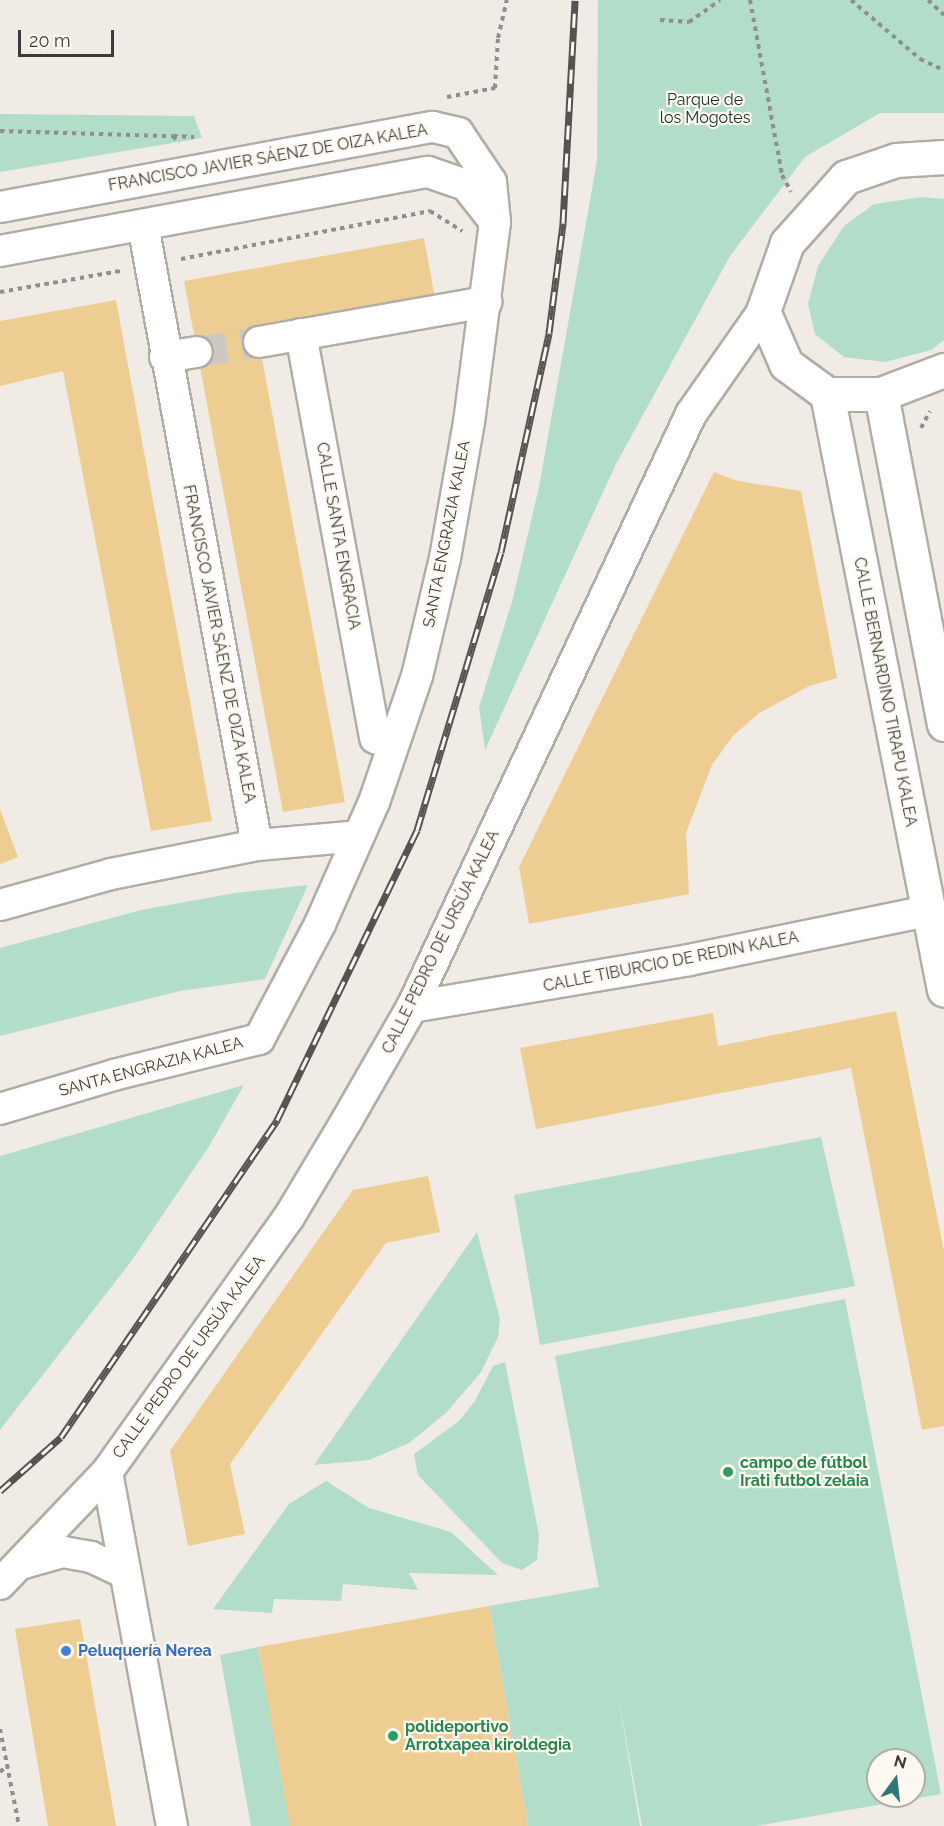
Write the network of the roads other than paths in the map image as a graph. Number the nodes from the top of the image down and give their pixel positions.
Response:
1 (944, 157) edge
2 (0, 207) edge
3 (143, 225) junction
4 (494, 226) junction
5 (0, 251) edge
6 (487, 302) junction
7 (763, 311) junction
8 (301, 334) junction
9 (259, 342) tunnel mouth
10 (197, 352) tunnel mouth
11 (165, 357) junction
12 (944, 370) edge
13 (827, 394) junction
14 (881, 394) junction
15 (944, 724) edge
16 (375, 738) dead end
17 (358, 836) junction
18 (257, 845) junction
19 (0, 905) edge
20 (928, 911) junction
21 (944, 990) edge
22 (412, 1007) junction
23 (0, 1109) edge
24 (106, 1472) junction
25 (125, 1573) junction
26 (10, 1574) edge
27 (172, 1826) edge

1 - 7 street
2 - 4 street, FRANCISCO JAVIER SÁENZ DE OIZA KALEA
3 - 4 street
3 - 5 street
3 - 11 street, FRANCISCO JAVIER SÁENZ DE OIZA KALEA
4 - 6 street, SANTA ENGRAZIA KALEA
6 - 8 street
6 - 17 street, SANTA ENGRAZIA KALEA
7 - 13 street
7 - 22 street, CALLE PEDRO DE URSÚA KALEA
8 - 9 street
8 - 16 street, CALLE SANTA ENGRACIA
10 - 11 street
11 - 18 street, FRANCISCO JAVIER SÁENZ DE OIZA KALEA
12 - 14 street
13 - 14 street
13 - 20 street, CALLE BERNARDINO TIRAPU KALEA
14 - 15 street
17 - 18 street
17 - 23 street, SANTA ENGRAZIA KALEA
18 - 19 street
20 - 21 street, CALLE BERNARDINO TIRAPU KALEA
20 - 22 street, CALLE TIBURCIO DE REDIN KALEA
22 - 24 street, CALLE PEDRO DE URSÚA KALEA
24 - 25 street
24 - 26 street, CALLE PEDRO DE URSÚA KALEA
25 - 26 street
25 - 27 street

